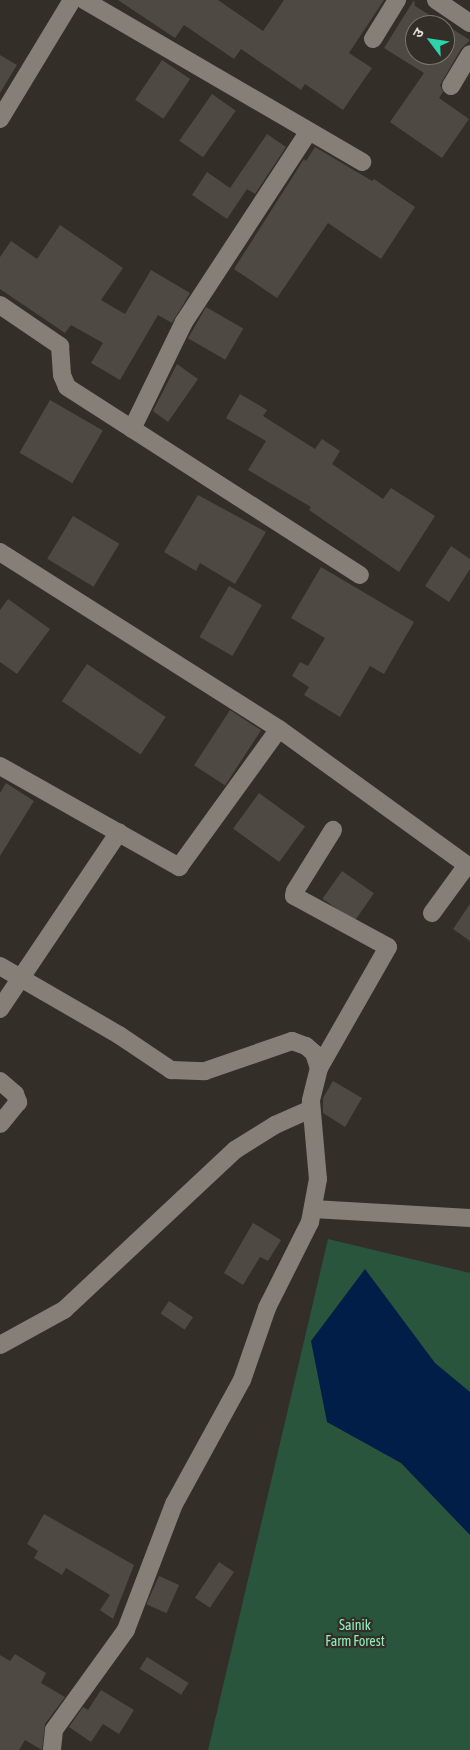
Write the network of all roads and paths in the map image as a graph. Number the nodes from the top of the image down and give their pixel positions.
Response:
1 (72, 0) edge
2 (84, 0) edge
3 (397, 0) edge
4 (436, 0) edge
5 (470, 23) edge
6 (373, 39) dead end
7 (470, 54) edge
8 (451, 86) dead end
9 (0, 119) edge
10 (309, 131) junction
11 (362, 162) dead end
12 (0, 306) edge
13 (132, 429) junction
14 (0, 552) edge
15 (360, 575) dead end
16 (279, 729) junction
17 (0, 766) edge
18 (333, 830) dead end
19 (119, 832) junction
20 (468, 866) edge
21 (432, 913) dead end
22 (0, 966) edge
23 (20, 979) junction
24 (0, 1009) edge
25 (319, 1068) junction
26 (0, 1081) edge
27 (311, 1110) junction
28 (0, 1124) edge
29 (313, 1209) junction
30 (470, 1218) edge
31 (0, 1345) edge
32 (52, 1750) edge

1 - 9 street
2 - 10 street
3 - 6 street
4 - 5 street
7 - 8 street
10 - 11 street
10 - 13 street
12 - 13 street
13 - 15 street
14 - 16 street
16 - 19 street
16 - 20 street
17 - 19 street
18 - 25 street
19 - 23 street
20 - 21 street
22 - 23 street
23 - 24 street
23 - 25 street
25 - 27 street
26 - 28 street
27 - 29 street
27 - 31 street
29 - 30 street
29 - 32 street

